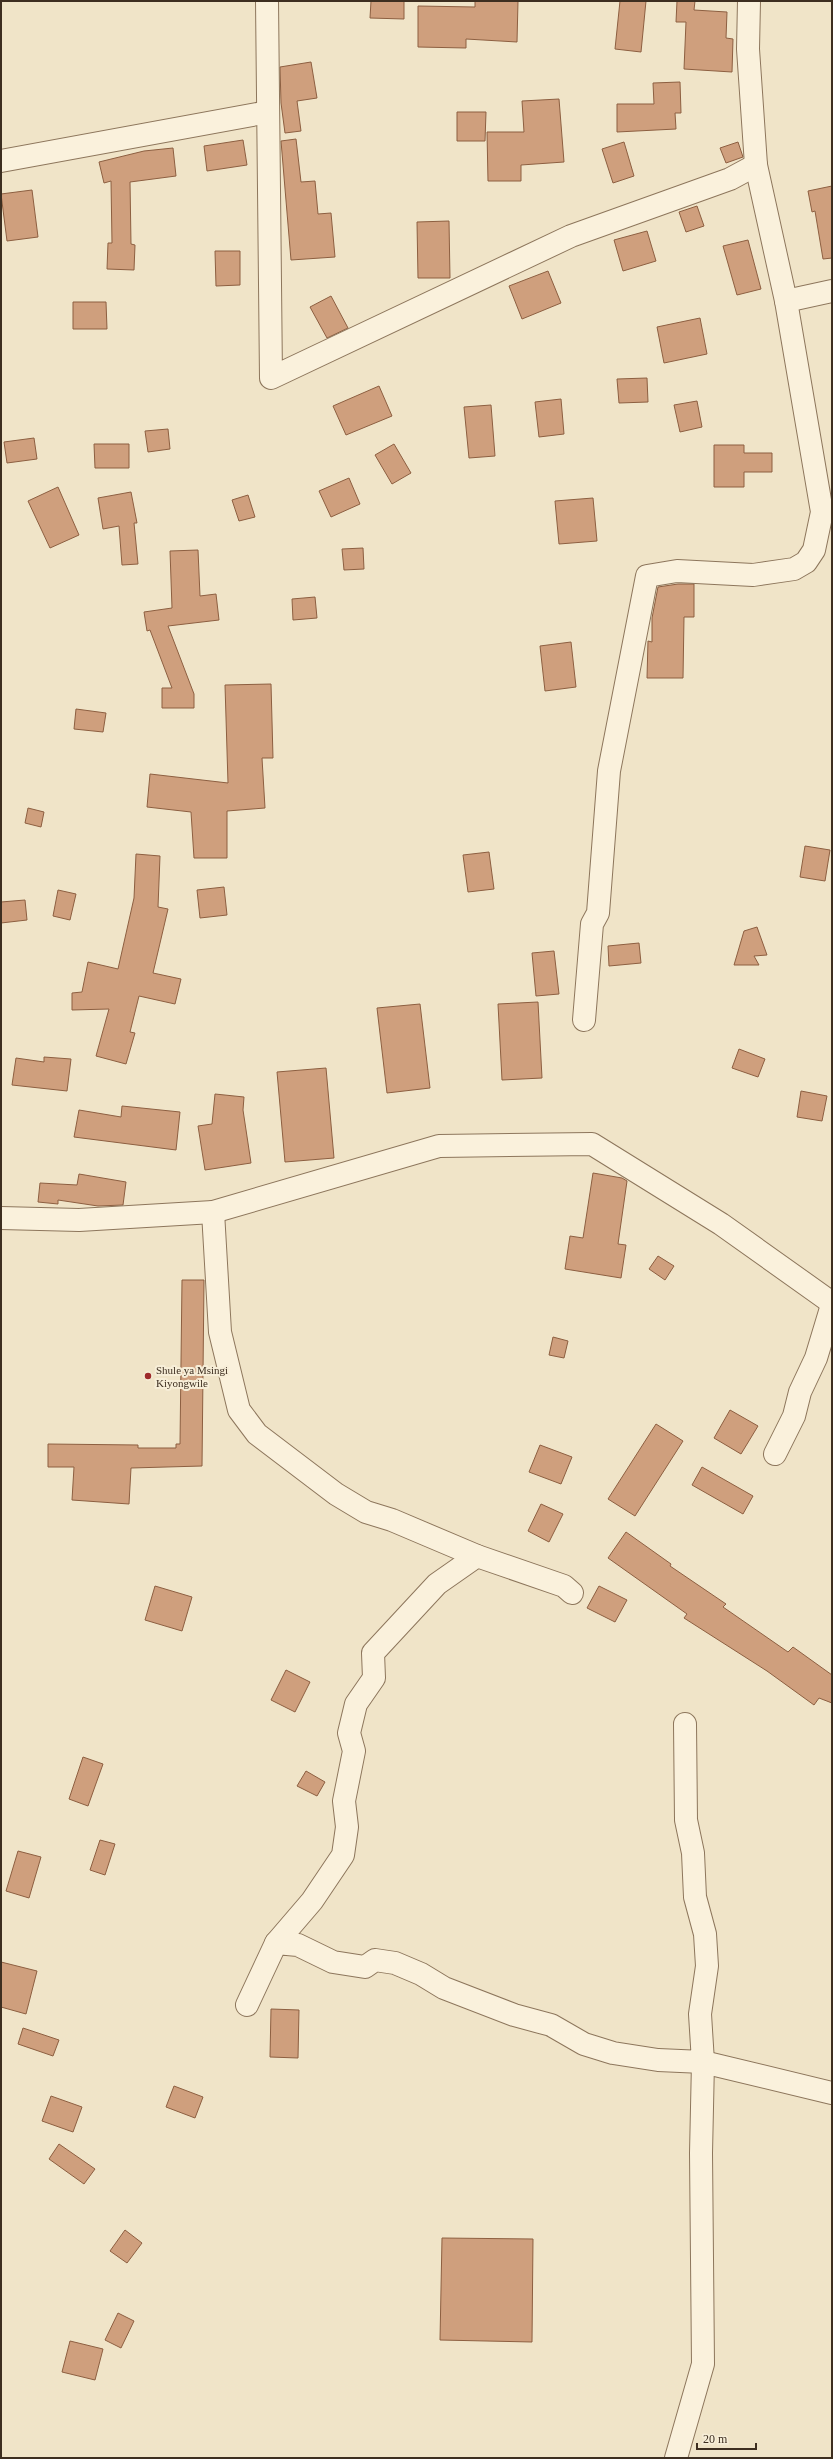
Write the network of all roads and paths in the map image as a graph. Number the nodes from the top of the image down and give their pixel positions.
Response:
1 (267, 1) edge
2 (749, 1) edge
3 (268, 112) junction
4 (1, 161) edge
5 (756, 165) junction
6 (832, 291) edge
7 (786, 301) junction
8 (584, 1020) dead end
9 (213, 1212) junction
10 (1, 1218) edge
11 (832, 1304) edge
12 (775, 1454) dead end
13 (477, 1556) junction
14 (572, 1593) dead end
15 (685, 1724) dead end
16 (276, 1943) junction
17 (247, 2005) dead end
18 (703, 2062) junction
19 (832, 2093) edge
20 (676, 2458) edge

1 - 3 street
2 - 5 street
3 - 4 street
3 - 5 street
5 - 7 street
6 - 7 street
7 - 8 street
9 - 10 street
9 - 11 street
9 - 13 street
11 - 12 street
13 - 14 street
13 - 16 street
15 - 18 street
16 - 17 street
16 - 18 street
18 - 19 street
18 - 20 street

